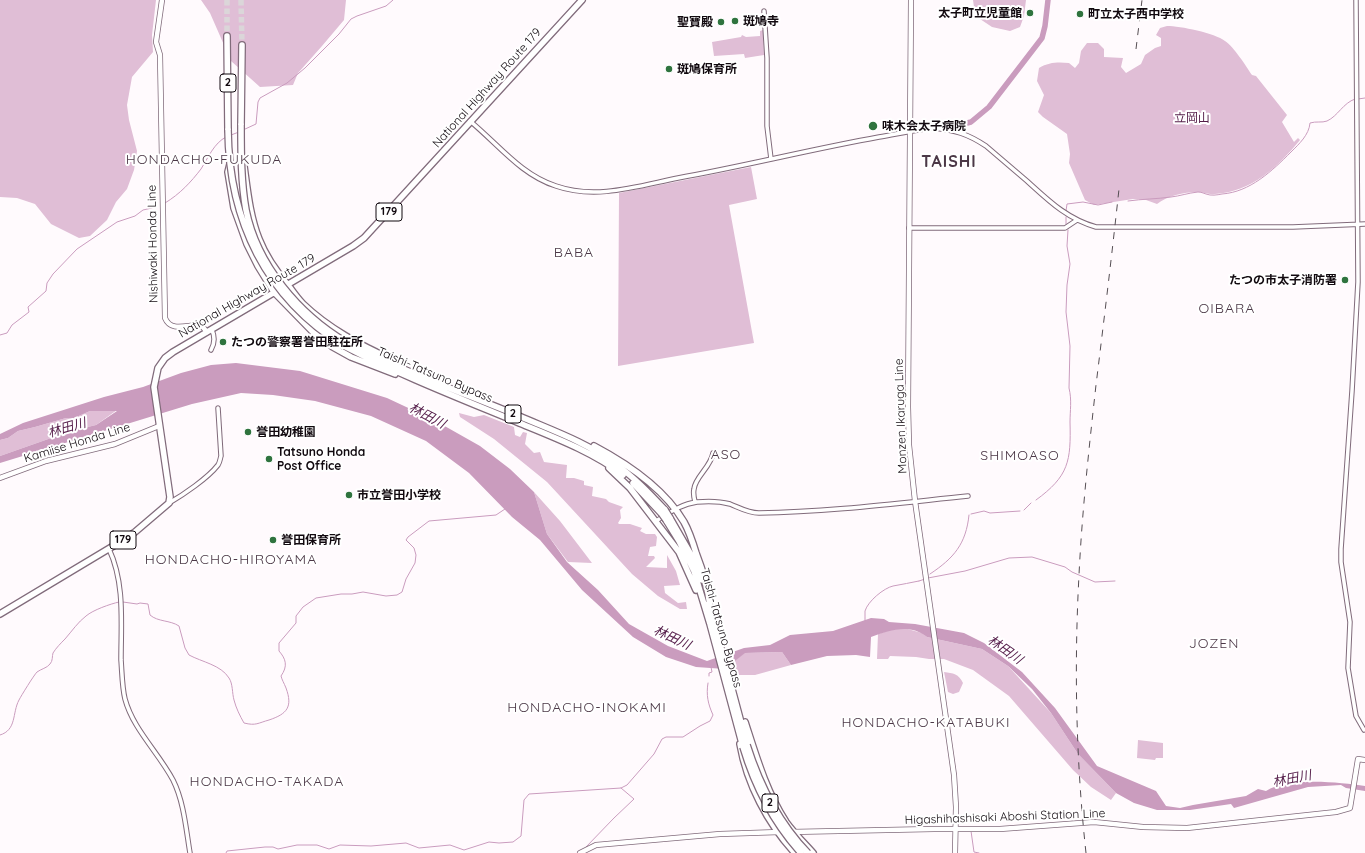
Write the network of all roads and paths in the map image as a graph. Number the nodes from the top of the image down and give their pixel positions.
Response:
1 (162, 0) edge
2 (582, 0) edge
3 (910, 0) edge
4 (1356, 0) edge
5 (764, 11) dead end
6 (227, 36) tunnel mouth
7 (242, 45) tunnel mouth
8 (470, 121) junction
9 (910, 131) junction
10 (241, 142) junction
11 (770, 159) junction
12 (230, 164) junction
13 (1077, 220) junction
14 (1358, 224) junction
15 (1365, 224) edge
16 (909, 228) junction
17 (288, 285) junction
18 (274, 292) junction
19 (209, 331) junction
20 (345, 344) junction
21 (211, 350) dead end
22 (408, 370) junction
23 (439, 389) junction
24 (218, 408) dead end
25 (159, 426) junction
26 (559, 433) junction
27 (713, 453) dead end
28 (601, 461) junction
29 (0, 478) edge
30 (968, 496) dead end
31 (915, 501) junction
32 (695, 502) junction
33 (169, 503) junction
34 (675, 509) junction
35 (663, 512) junction
36 (668, 519) junction
37 (656, 521) junction
38 (109, 549) junction
39 (710, 606) junction
40 (0, 614) edge
41 (712, 624) junction
42 (727, 679) junction
43 (1364, 730) edge
44 (746, 746) junction
45 (1365, 760) edge
46 (955, 829) junction
47 (779, 832) junction
48 (794, 832) junction
49 (190, 853) edge
50 (580, 853) edge
51 (795, 853) edge
52 (801, 853) edge
53 (808, 853) edge
54 (813, 853) edge
55 (955, 853) edge

1 - 19 main road, Nishiwaki Honda Line
2 - 8 highway, National Highway Route 179 / 179
3 - 9 main road, Monzen Ikaruga Line
4 - 14 street
5 - 11 street
6 - 12 highway, Taishi-Tatsuno Bypass / 2, bridge
7 - 10 highway, Taishi-Tatsuno Bypass / 2, bridge
8 - 11 street
8 - 17 highway, National Highway Route 179 / 179
9 - 11 street
9 - 13 street
9 - 16 main road, Monzen Ikaruga Line
10 - 17 highway, bridge
10 - 20 highway, Taishi-Tatsuno Bypass / 2, bridge
12 - 18 highway
12 - 20 highway, Taishi-Tatsuno Bypass / 2, bridge
13 - 14 street
13 - 16 street
14 - 15 street
14 - 43 street
16 - 31 main road, Monzen Ikaruga Line
17 - 18 highway, National Highway Route 179 / 179
17 - 22 highway
18 - 19 highway, National Highway Route 179 / 179
18 - 23 highway
19 - 21 street
19 - 25 highway, National Highway Route 179 / 179
20 - 22 highway, Taishi-Tatsuno Bypass / 2
20 - 23 highway, Taishi-Tatsuno Bypass / 2
22 - 26 highway, Taishi-Tatsuno Bypass / 2
23 - 28 highway, Taishi-Tatsuno Bypass / 2
24 - 33 street
25 - 29 main road, Kamiise Honda Line
25 - 33 highway, National Highway Route 179 / 179
26 - 34 highway
26 - 35 highway, Taishi-Tatsuno Bypass / 2
27 - 32 street
28 - 35 highway, Taishi-Tatsuno Bypass / 2
28 - 37 highway
30 - 31 street
31 - 32 street
31 - 46 main road, Monzen Ikaruga Line
32 - 34 street
33 - 38 highway, 179
34 - 37 street
34 - 39 highway
35 - 36 highway, Taishi-Tatsuno Bypass / 2, bridge
36 - 39 highway, Taishi-Tatsuno Bypass / 2
36 - 41 highway, Taishi-Tatsuno Bypass / 2
37 - 41 highway
38 - 40 highway, 179
38 - 49 street
39 - 41 highway, Taishi-Tatsuno Bypass / 2
41 - 42 highway, Taishi-Tatsuno Bypass / 2
42 - 44 highway, Taishi-Tatsuno Bypass / 2
42 - 44 highway, Taishi-Tatsuno Bypass / 2
44 - 47 highway
44 - 48 highway
44 - 52 highway, Taishi-Tatsuno Bypass / 2, bridge
44 - 53 highway, Taishi-Tatsuno Bypass / 2, bridge
45 - 46 main road, Higashihashisaki Aboshi Station Line
46 - 48 main road, Higashihashisaki Aboshi Station Line
46 - 55 main road, Monzen Ikaruga Line
47 - 48 main road, Higashihashisaki Aboshi Station Line
47 - 50 main road, Higashihashisaki Aboshi Station Line
47 - 51 highway
48 - 54 highway

